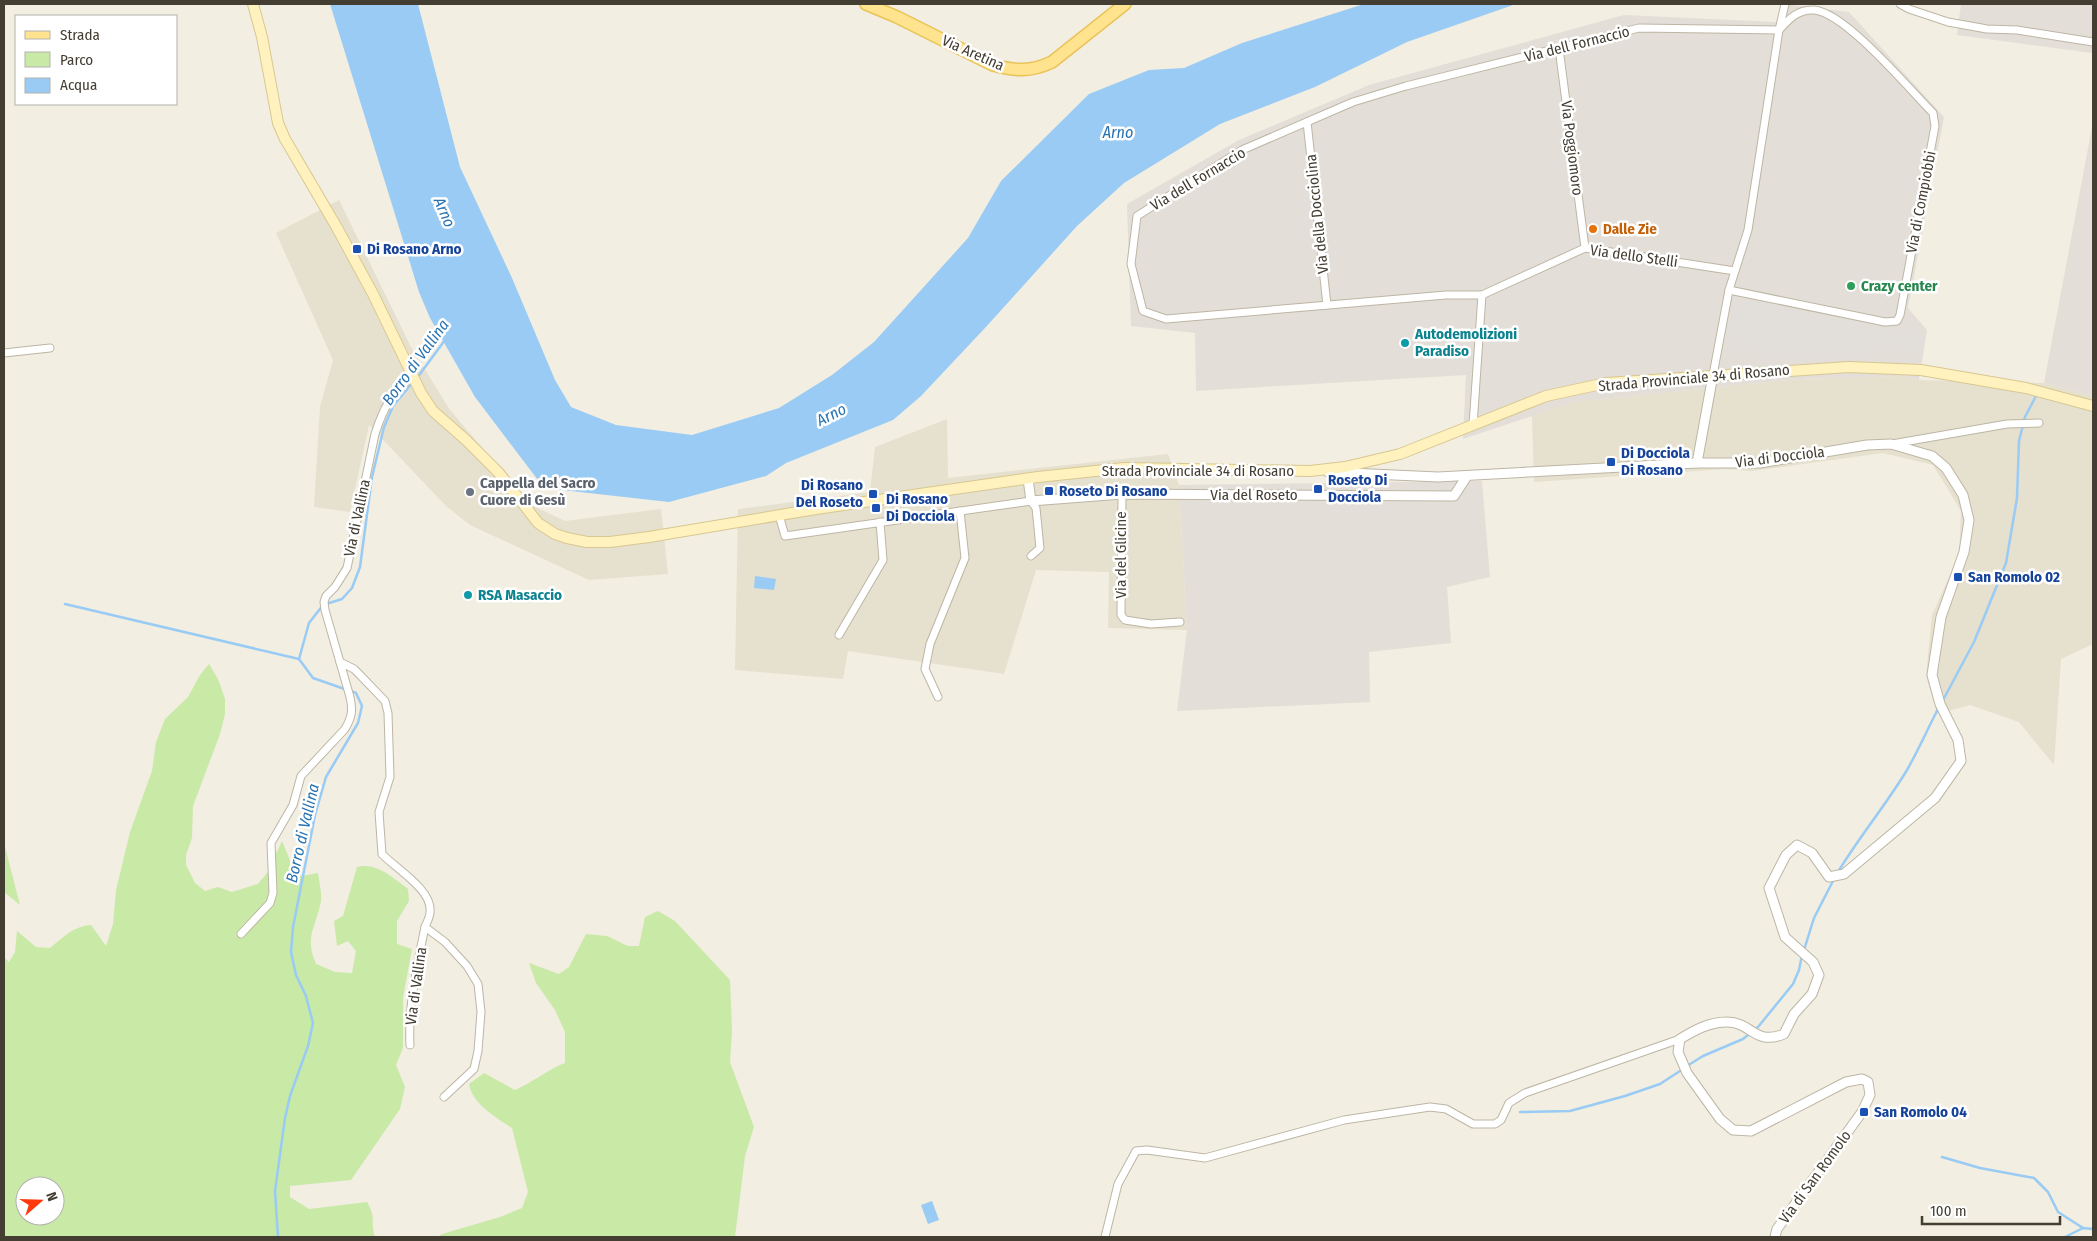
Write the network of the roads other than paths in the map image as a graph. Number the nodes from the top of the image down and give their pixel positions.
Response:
1 (253, 4) edge
2 (866, 4) edge
3 (1125, 4) edge
4 (1785, 4) edge
5 (1900, 4) edge
6 (1779, 30) junction
7 (2093, 42) edge
8 (1559, 48) junction
9 (1307, 122) junction
10 (1585, 248) junction
11 (1735, 271) junction
12 (1729, 290) junction
13 (1482, 295) junction
14 (1328, 305) junction
15 (50, 348) dead end
16 (4, 353) edge
17 (1713, 375) junction
18 (414, 380) junction
19 (2093, 406) edge
20 (2038, 423) dead end
21 (1474, 425) junction
22 (1891, 444) junction
23 (1697, 464) junction
24 (1310, 471) junction
25 (1467, 476) junction
26 (1028, 479) junction
27 (1122, 494) junction
28 (1031, 500) junction
29 (960, 511) junction
30 (779, 515) junction
31 (880, 522) junction
32 (1031, 556) dead end
33 (1180, 622) dead end
34 (838, 635) dead end
35 (340, 662) junction
36 (938, 697) dead end
37 (425, 927) junction
38 (241, 934) dead end
39 (1680, 1039) junction
40 (410, 1046) dead end
41 (444, 1097) dead end
42 (1105, 1237) edge
43 (1775, 1237) edge

1 - 18 main road, Strada Provinciale 34 di Rosano
2 - 3 main road, Via Aretina
4 - 6 street
5 - 7 street
6 - 8 street, Via dell Fornaccio
6 - 11 street
6 - 12 street, Via di Compiobbi
8 - 9 street, Via dell Fornaccio
8 - 10 street, Via Poggiomoro
9 - 14 street, Via della Docciolina
9 - 14 street, Via dell Fornaccio
10 - 11 street, Via dello Stelli
10 - 13 street, Via dello Stelli
11 - 12 street
12 - 17 street
13 - 14 street, Via dell Fornaccio
13 - 21 street
15 - 16 street
17 - 19 main road, Strada Provinciale 34 di Rosano
17 - 21 main road, Strada Provinciale 34 di Rosano
17 - 23 street
18 - 30 main road, Strada Provinciale 34 di Rosano
18 - 35 street, Via di Vallina
20 - 22 street, Via di Docciola
21 - 24 main road, Strada Provinciale 34 di Rosano
22 - 23 street, Via di Docciola
22 - 39 street
23 - 25 street, Via di Docciola
24 - 25 street, Via di Docciola
24 - 26 main road, Strada Provinciale 34 di Rosano
25 - 27 street, Via del Roseto
26 - 28 street
26 - 30 main road, Strada Provinciale 34 di Rosano
27 - 28 street, Via del Roseto
27 - 33 street, Via del Glicine
28 - 29 street, Via del Roseto
28 - 32 street
29 - 31 street, Via del Roseto
29 - 36 street
30 - 31 street, Via del Roseto
31 - 34 street
35 - 37 street, Via di Vallina
35 - 38 street, Via di Vallina
37 - 40 street, Via di Vallina
37 - 41 street, Via di Vallina
39 - 42 street
39 - 43 street, Via di San Romolo

